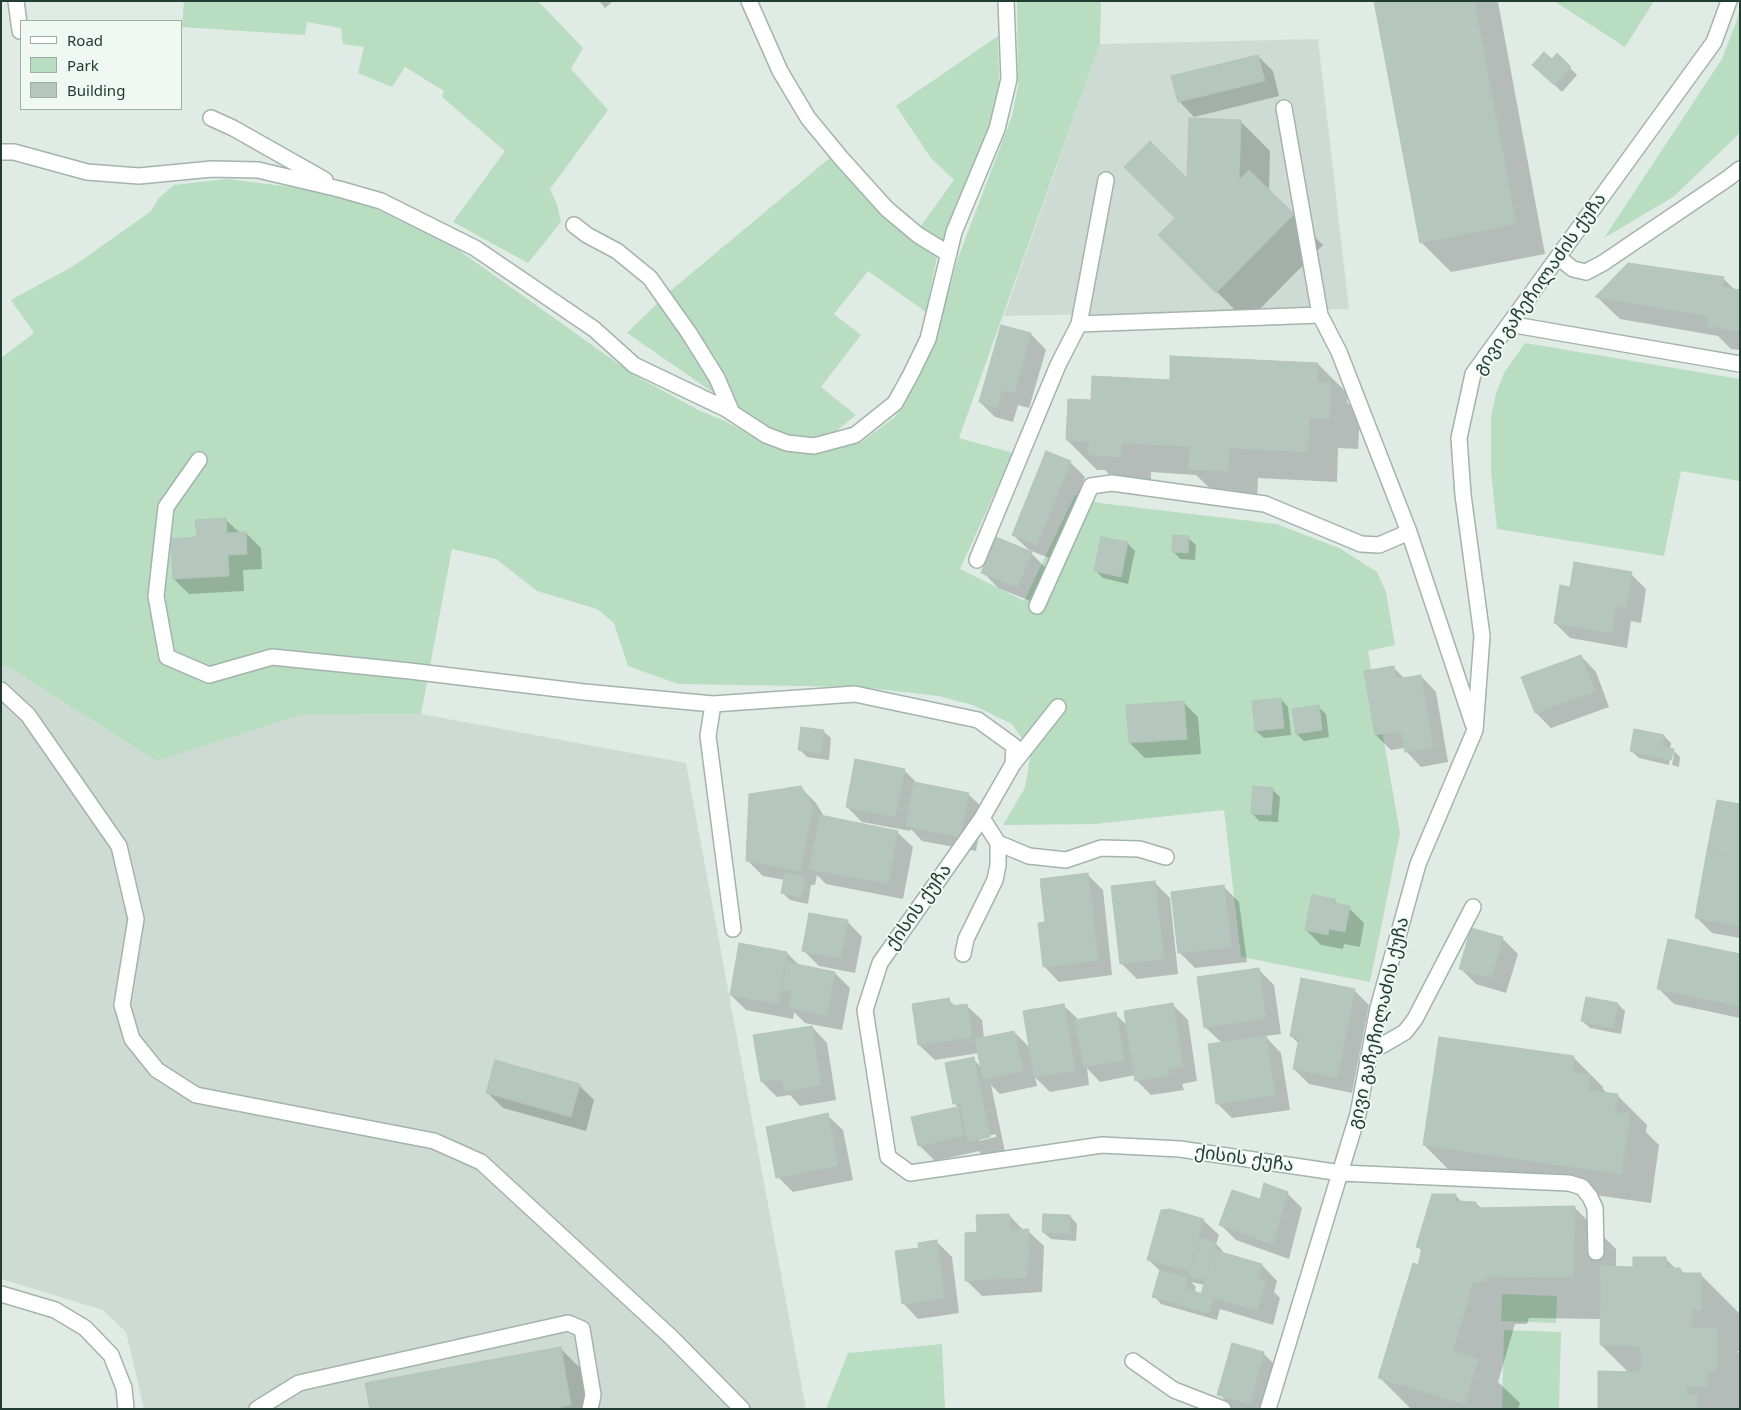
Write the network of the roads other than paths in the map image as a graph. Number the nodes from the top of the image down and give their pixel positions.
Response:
1 (16, 1) edge
2 (750, 1) edge
3 (1006, 1) edge
4 (1729, 1) edge
5 (20, 31) edge
6 (1284, 108) dead end
7 (211, 118) dead end
8 (1, 152) edge
9 (1740, 169) edge
10 (1106, 180) dead end
11 (339, 189) junction
12 (574, 225) dead end
13 (949, 254) junction
14 (1558, 256) junction
15 (1320, 315) junction
16 (1080, 324) junction
17 (1509, 324) junction
18 (1740, 364) edge
19 (732, 413) junction
20 (199, 460) dead end
21 (1409, 532) junction
22 (977, 560) dead end
23 (1037, 606) dead end
24 (1, 690) edge
25 (713, 704) junction
26 (1058, 707) dead end
27 (1475, 730) junction
28 (1013, 764) junction
29 (982, 818) junction
30 (998, 844) junction
31 (1166, 857) dead end
32 (1473, 907) dead end
33 (733, 928) dead end
34 (963, 954) dead end
35 (1372, 1048) junction
36 (1341, 1173) junction
37 (1596, 1252) dead end
38 (1, 1294) edge
39 (1132, 1361) dead end
40 (126, 1409) edge
41 (257, 1409) edge
42 (590, 1409) edge
43 (742, 1409) edge
44 (1223, 1409) edge
45 (1269, 1409) edge

1 - 5 street
2 - 13 street
3 - 13 street
4 - 14 street, გივი გაჩეჩილაძის ქუჩა
6 - 15 street
7 - 11 street
8 - 11 street
9 - 14 street
10 - 16 street
11 - 19 street
12 - 19 street
13 - 19 street
14 - 17 street, გივი გაჩეჩილაძის ქუჩა
15 - 16 street
15 - 21 street
16 - 22 street
17 - 18 street
17 - 27 street, გივი გაჩეჩილაძის ქუჩა
20 - 25 street
21 - 23 street
21 - 27 street
24 - 43 street
25 - 28 street
25 - 33 street
26 - 28 street, ქისის ქუჩა
27 - 35 street, გივი გაჩეჩილაძის ქუჩა
28 - 29 street, ქისის ქუჩა
29 - 30 street
29 - 36 street, ქისის ქუჩა
30 - 31 street
30 - 34 street
32 - 35 street
35 - 36 street, გივი გაჩეჩილაძის ქუჩა
36 - 37 street, ქისის ქუჩა
36 - 45 street, გივი გაჩეჩილაძის ქუჩა
38 - 40 street
39 - 44 street
41 - 42 street

